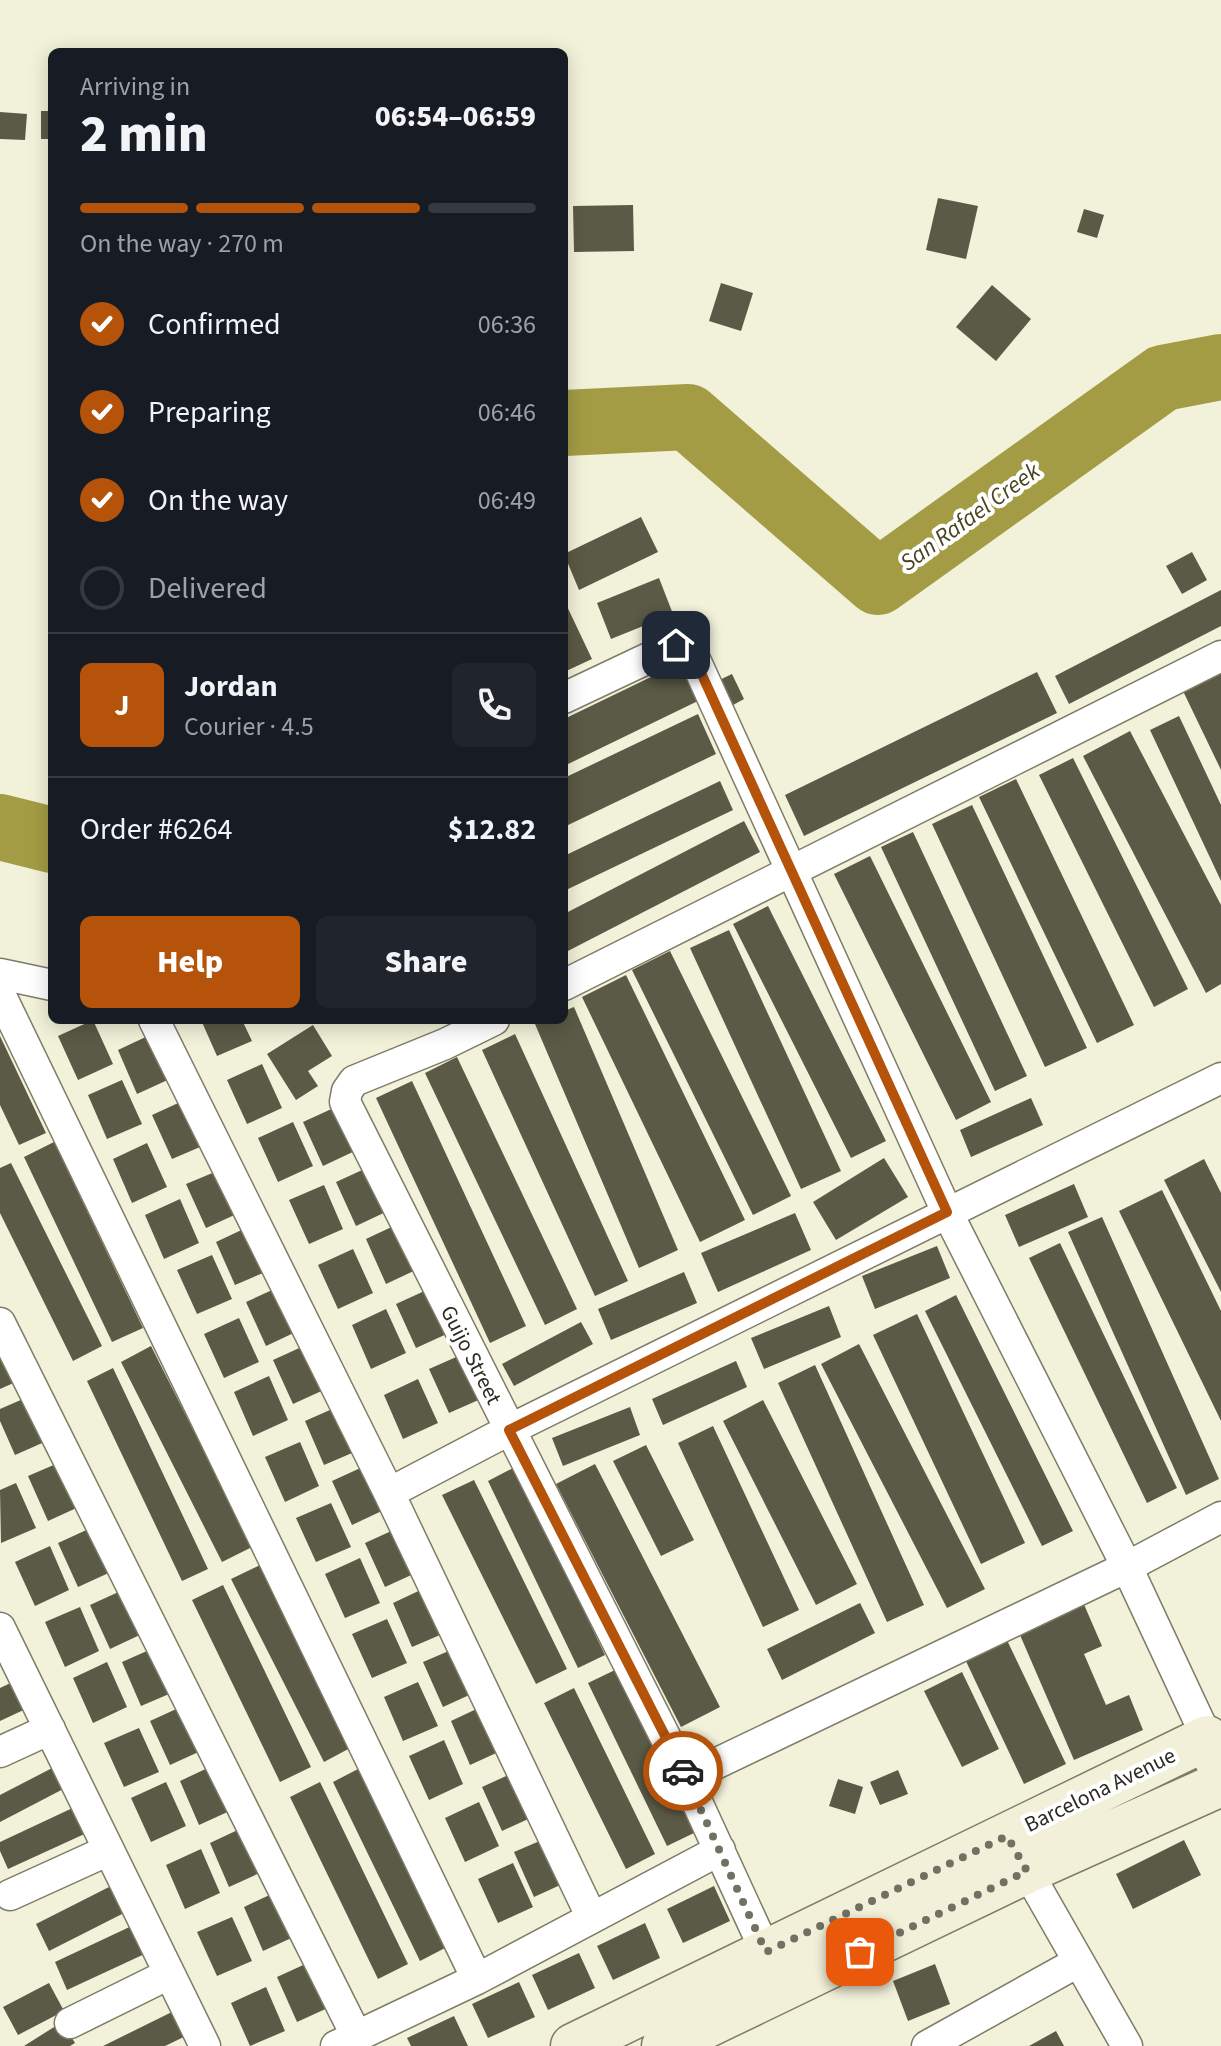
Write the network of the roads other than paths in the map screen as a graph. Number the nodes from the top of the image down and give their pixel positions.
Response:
1 (1221, 656) edge
2 (568, 696) edge
3 (792, 873) junction
4 (0, 974) edge
5 (568, 983) edge
6 (48, 984) edge
7 (0, 994) edge
8 (156, 1024) edge
9 (476, 1024) edge
10 (440, 1032) edge
11 (1221, 1078) edge
12 (947, 1212) junction
13 (0, 1323) edge
14 (509, 1430) junction
15 (389, 1493) junction
16 (1221, 1517) edge
17 (1127, 1567) junction
18 (0, 1628) edge
19 (50, 1729) junction
20 (0, 1752) edge
21 (1214, 1754) edge
22 (686, 1778) junction
23 (1221, 1784) edge
24 (109, 1850) junction
25 (720, 1850) junction
26 (1017, 1854) junction
27 (10, 1895) dead end
28 (592, 1918) junction
29 (766, 1952) junction
30 (1078, 1962) junction
31 (169, 1974) junction
32 (477, 1979) junction
33 (70, 2023) dead end
34 (346, 2041) edge
35 (205, 2046) edge
36 (573, 2046) edge
37 (664, 2046) edge
38 (927, 2046) edge
39 (1127, 2046) edge

1 - 3 street
2 - 3 street
3 - 5 street
3 - 12 street
4 - 6 street
7 - 32 street
8 - 15 street
9 - 10 street
10 - 14 street, Guijo Street
11 - 12 street
12 - 14 street
12 - 17 street
13 - 34 street
14 - 15 street
14 - 22 street, Guijo Street
15 - 28 street
16 - 17 street
17 - 21 street
17 - 22 street
18 - 19 street
19 - 20 street
19 - 24 street
21 - 26 street, Barcelona Avenue
22 - 25 street, Guijo Street
23 - 26 street, Barcelona Avenue
24 - 27 street
24 - 31 street
25 - 28 street
25 - 29 street, Guijo Street
26 - 29 street, Barcelona Avenue
26 - 30 street
26 - 37 street, Barcelona Avenue
28 - 32 street
29 - 36 street, Barcelona Avenue
30 - 38 street
30 - 39 street
31 - 33 street
31 - 35 street
32 - 34 street

